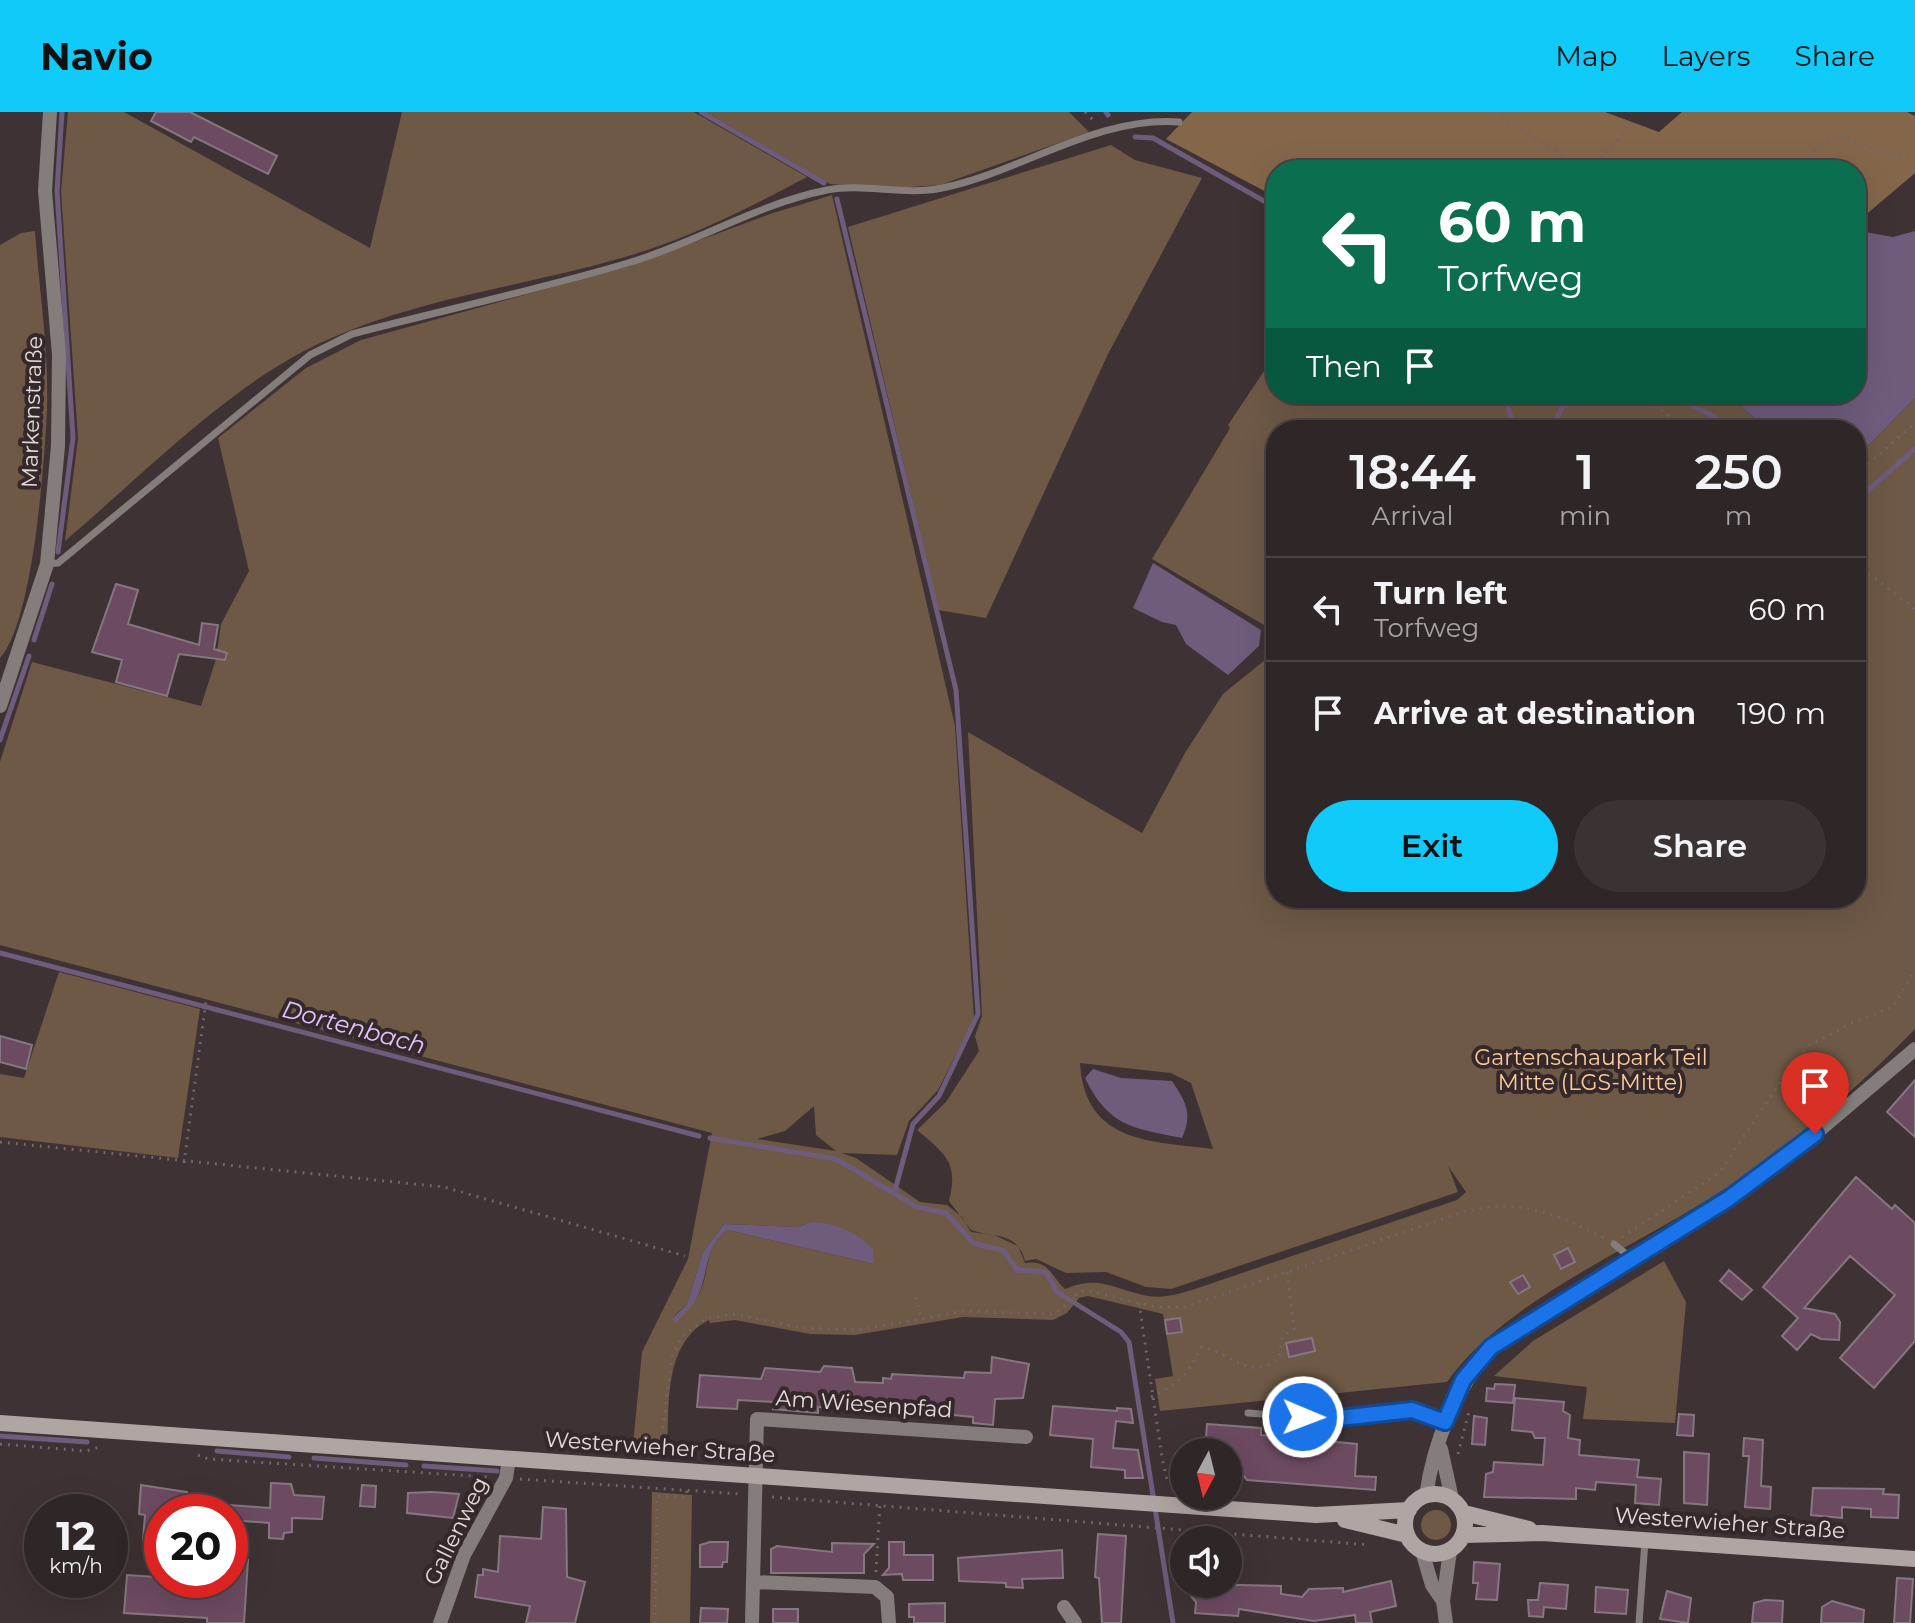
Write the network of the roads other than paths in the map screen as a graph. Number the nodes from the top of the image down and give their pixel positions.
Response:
1 (50, 112) edge
2 (1179, 122) dead end
3 (47, 564) junction
4 (0, 706) edge
5 (1915, 1049) edge
6 (1614, 1244) road end
7 (1631, 1259) junction
8 (1248, 1413) dead end
9 (1445, 1422) junction
10 (0, 1423) edge
11 (1026, 1437) dead end
12 (1440, 1440) junction
13 (509, 1459) junction
14 (754, 1476) junction
15 (1426, 1496) junction
16 (1452, 1499) junction
17 (1409, 1510) junction
18 (1464, 1513) junction
19 (1316, 1515) junction
20 (1542, 1533) junction
21 (1407, 1535) junction
22 (1463, 1535) junction
23 (1645, 1539) junction
24 (1422, 1551) junction
25 (1450, 1551) junction
26 (1915, 1559) edge
27 (753, 1582) junction
28 (1443, 1601) junction
29 (1064, 1607) dead end
30 (440, 1623) edge
31 (752, 1623) edge
32 (889, 1623) edge
33 (1075, 1623) edge
34 (1446, 1623) edge
35 (1639, 1623) edge

1 - 3 street, Markenstraße
2 - 3 lane
3 - 4 street, Markenstraße
5 - 7 street
6 - 7 lane
7 - 9 street
8 - 9 lane
9 - 12 street
10 - 13 main road, Westerwieher Straße
11 - 14 street, Am Wiesenpfad
12 - 15 street
12 - 16 street
13 - 14 main road, Westerwieher Straße
13 - 30 street, Gallenweg
14 - 19 main road, Westerwieher Straße
14 - 27 street
15 - 16 main road
15 - 17 main road
16 - 18 main road
17 - 19 main road, Westerwieher Straße
17 - 21 main road
18 - 20 main road, Westerwieher Straße
18 - 22 main road
19 - 21 main road, Westerwieher Straße
20 - 22 main road, Westerwieher Straße
20 - 23 main road, Westerwieher Straße
21 - 24 main road
22 - 25 main road
23 - 26 main road, Westerwieher Straße
23 - 35 lane
24 - 25 main road
24 - 28 street
25 - 28 street
27 - 31 street
27 - 32 street
28 - 34 street
29 - 33 street

